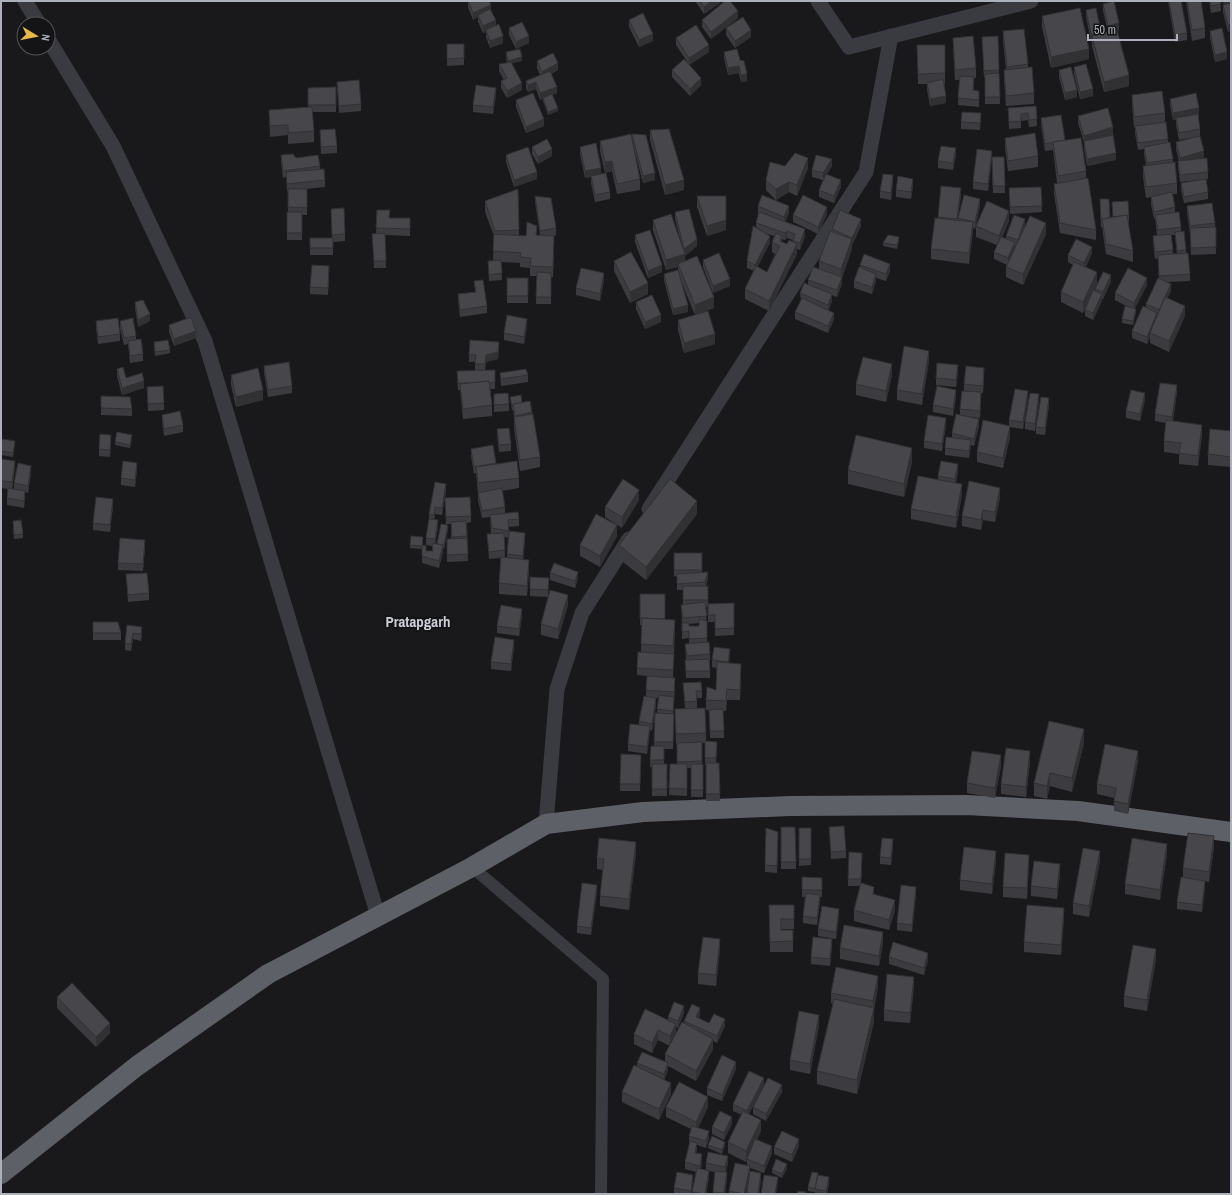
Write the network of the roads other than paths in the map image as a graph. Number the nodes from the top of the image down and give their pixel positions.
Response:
1 (25, 1) edge
2 (818, 1) edge
3 (1031, 1) edge
4 (34, 16) edge
5 (891, 36) junction
6 (56, 52) edge
7 (546, 824) junction
8 (1231, 832) edge
9 (472, 867) junction
10 (378, 916) junction
11 (1, 1174) edge
12 (601, 1194) edge

1 - 4 street
2 - 5 street
3 - 5 street
5 - 7 street
6 - 10 street
7 - 8 highway
7 - 9 highway
9 - 10 highway
9 - 12 street
10 - 11 highway

